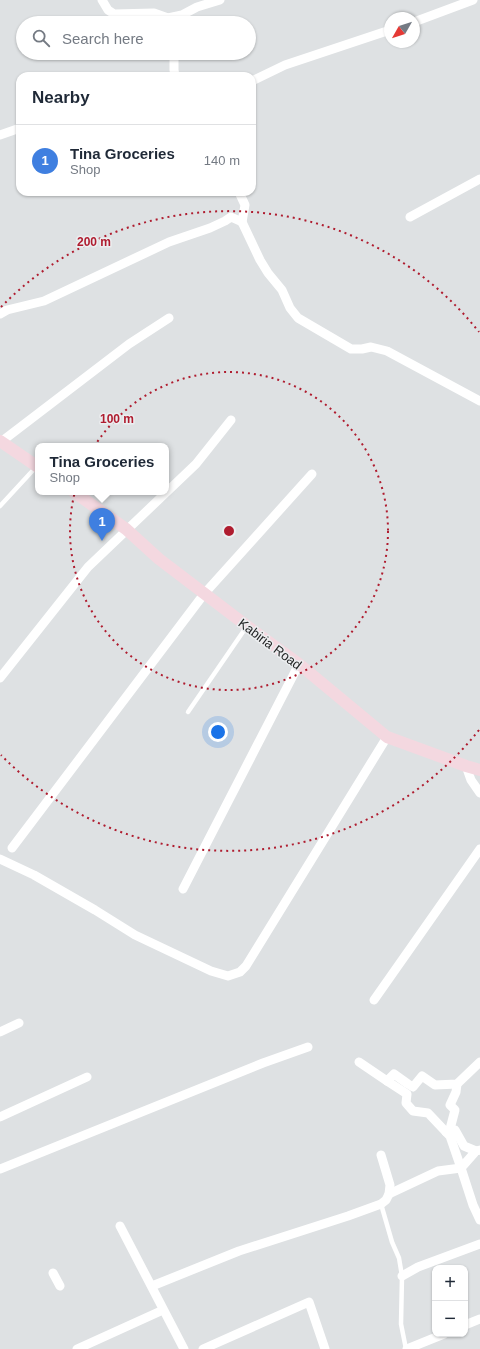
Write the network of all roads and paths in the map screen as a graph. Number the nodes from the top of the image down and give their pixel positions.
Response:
1 (102, 0) edge
2 (220, 0) edge
3 (473, 0) edge
4 (161, 16) edge
5 (180, 16) edge
6 (420, 20) edge
7 (384, 32) edge
8 (174, 60) edge
9 (174, 72) edge
10 (256, 79) edge
11 (16, 129) edge
12 (0, 135) edge
13 (480, 179) edge
14 (241, 196) edge
15 (410, 217) dead end
16 (242, 222) junction
17 (0, 314) edge
18 (169, 318) dead end
19 (480, 400) edge
20 (231, 420) dead end
21 (1, 442) edge
22 (35, 465) edge
23 (35, 468) edge
24 (312, 474) dead end
25 (169, 489) edge
26 (78, 495) edge
27 (163, 495) edge
28 (0, 506) edge
29 (126, 529) junction
30 (204, 594) junction
31 (247, 626) junction
32 (299, 664) junction
33 (0, 678) edge
34 (188, 712) dead end
35 (387, 737) junction
36 (466, 766) junction
37 (480, 770) edge
38 (480, 793) edge
39 (12, 848) dead end
40 (480, 849) edge
41 (0, 859) edge
42 (184, 889) dead end
43 (374, 1000) dead end
44 (19, 1023) dead end
45 (0, 1032) edge
46 (308, 1047) dead end
47 (359, 1062) dead end
48 (480, 1062) edge
49 (87, 1077) dead end
50 (387, 1081) junction
51 (457, 1084) junction
52 (0, 1117) edge
53 (446, 1132) junction
54 (478, 1151) edge
55 (381, 1155) dead end
56 (461, 1168) junction
57 (0, 1169) edge
58 (389, 1194) junction
59 (382, 1204) junction
60 (480, 1220) edge
61 (120, 1226) dead end
62 (480, 1244) edge
63 (53, 1273) dead end
64 (402, 1276) junction
65 (60, 1286) dead end
66 (152, 1286) junction
67 (163, 1310) junction
68 (480, 1319) edge
69 (468, 1324) edge
70 (436, 1337) edge
71 (76, 1349) edge
72 (184, 1349) edge
73 (203, 1349) edge
74 (325, 1349) edge
75 (406, 1349) edge

1 - 4 street
2 - 5 street
3 - 6 street
7 - 10 street
8 - 9 street
11 - 12 street
13 - 15 street
14 - 16 street
16 - 17 street
16 - 19 street
18 - 21 street
20 - 25 street
21 - 22 main road
23 - 28 lane
24 - 30 street
26 - 29 main road, Kabiria Road
27 - 29 street
29 - 30 main road, Kabiria Road
29 - 33 street
30 - 31 main road, Kabiria Road
30 - 39 street
31 - 32 main road, Kabiria Road
31 - 34 lane
32 - 35 main road, Kabiria Road
32 - 42 street
35 - 36 main road, Kabiria Road
35 - 41 street
36 - 37 main road, Kabiria Road
36 - 38 street
40 - 43 street
44 - 45 street
46 - 57 street
47 - 50 street
48 - 51 street
49 - 52 street
50 - 51 street
50 - 53 street
51 - 53 street
53 - 54 street
53 - 56 street
54 - 56 street
55 - 58 street
56 - 58 street
56 - 60 street
58 - 59 street
59 - 64 lane
59 - 66 street
61 - 66 street
62 - 64 street
63 - 65 street
64 - 75 lane
66 - 67 street
67 - 71 street
67 - 72 street
68 - 69 street
70 - 75 street
73 - 74 street

